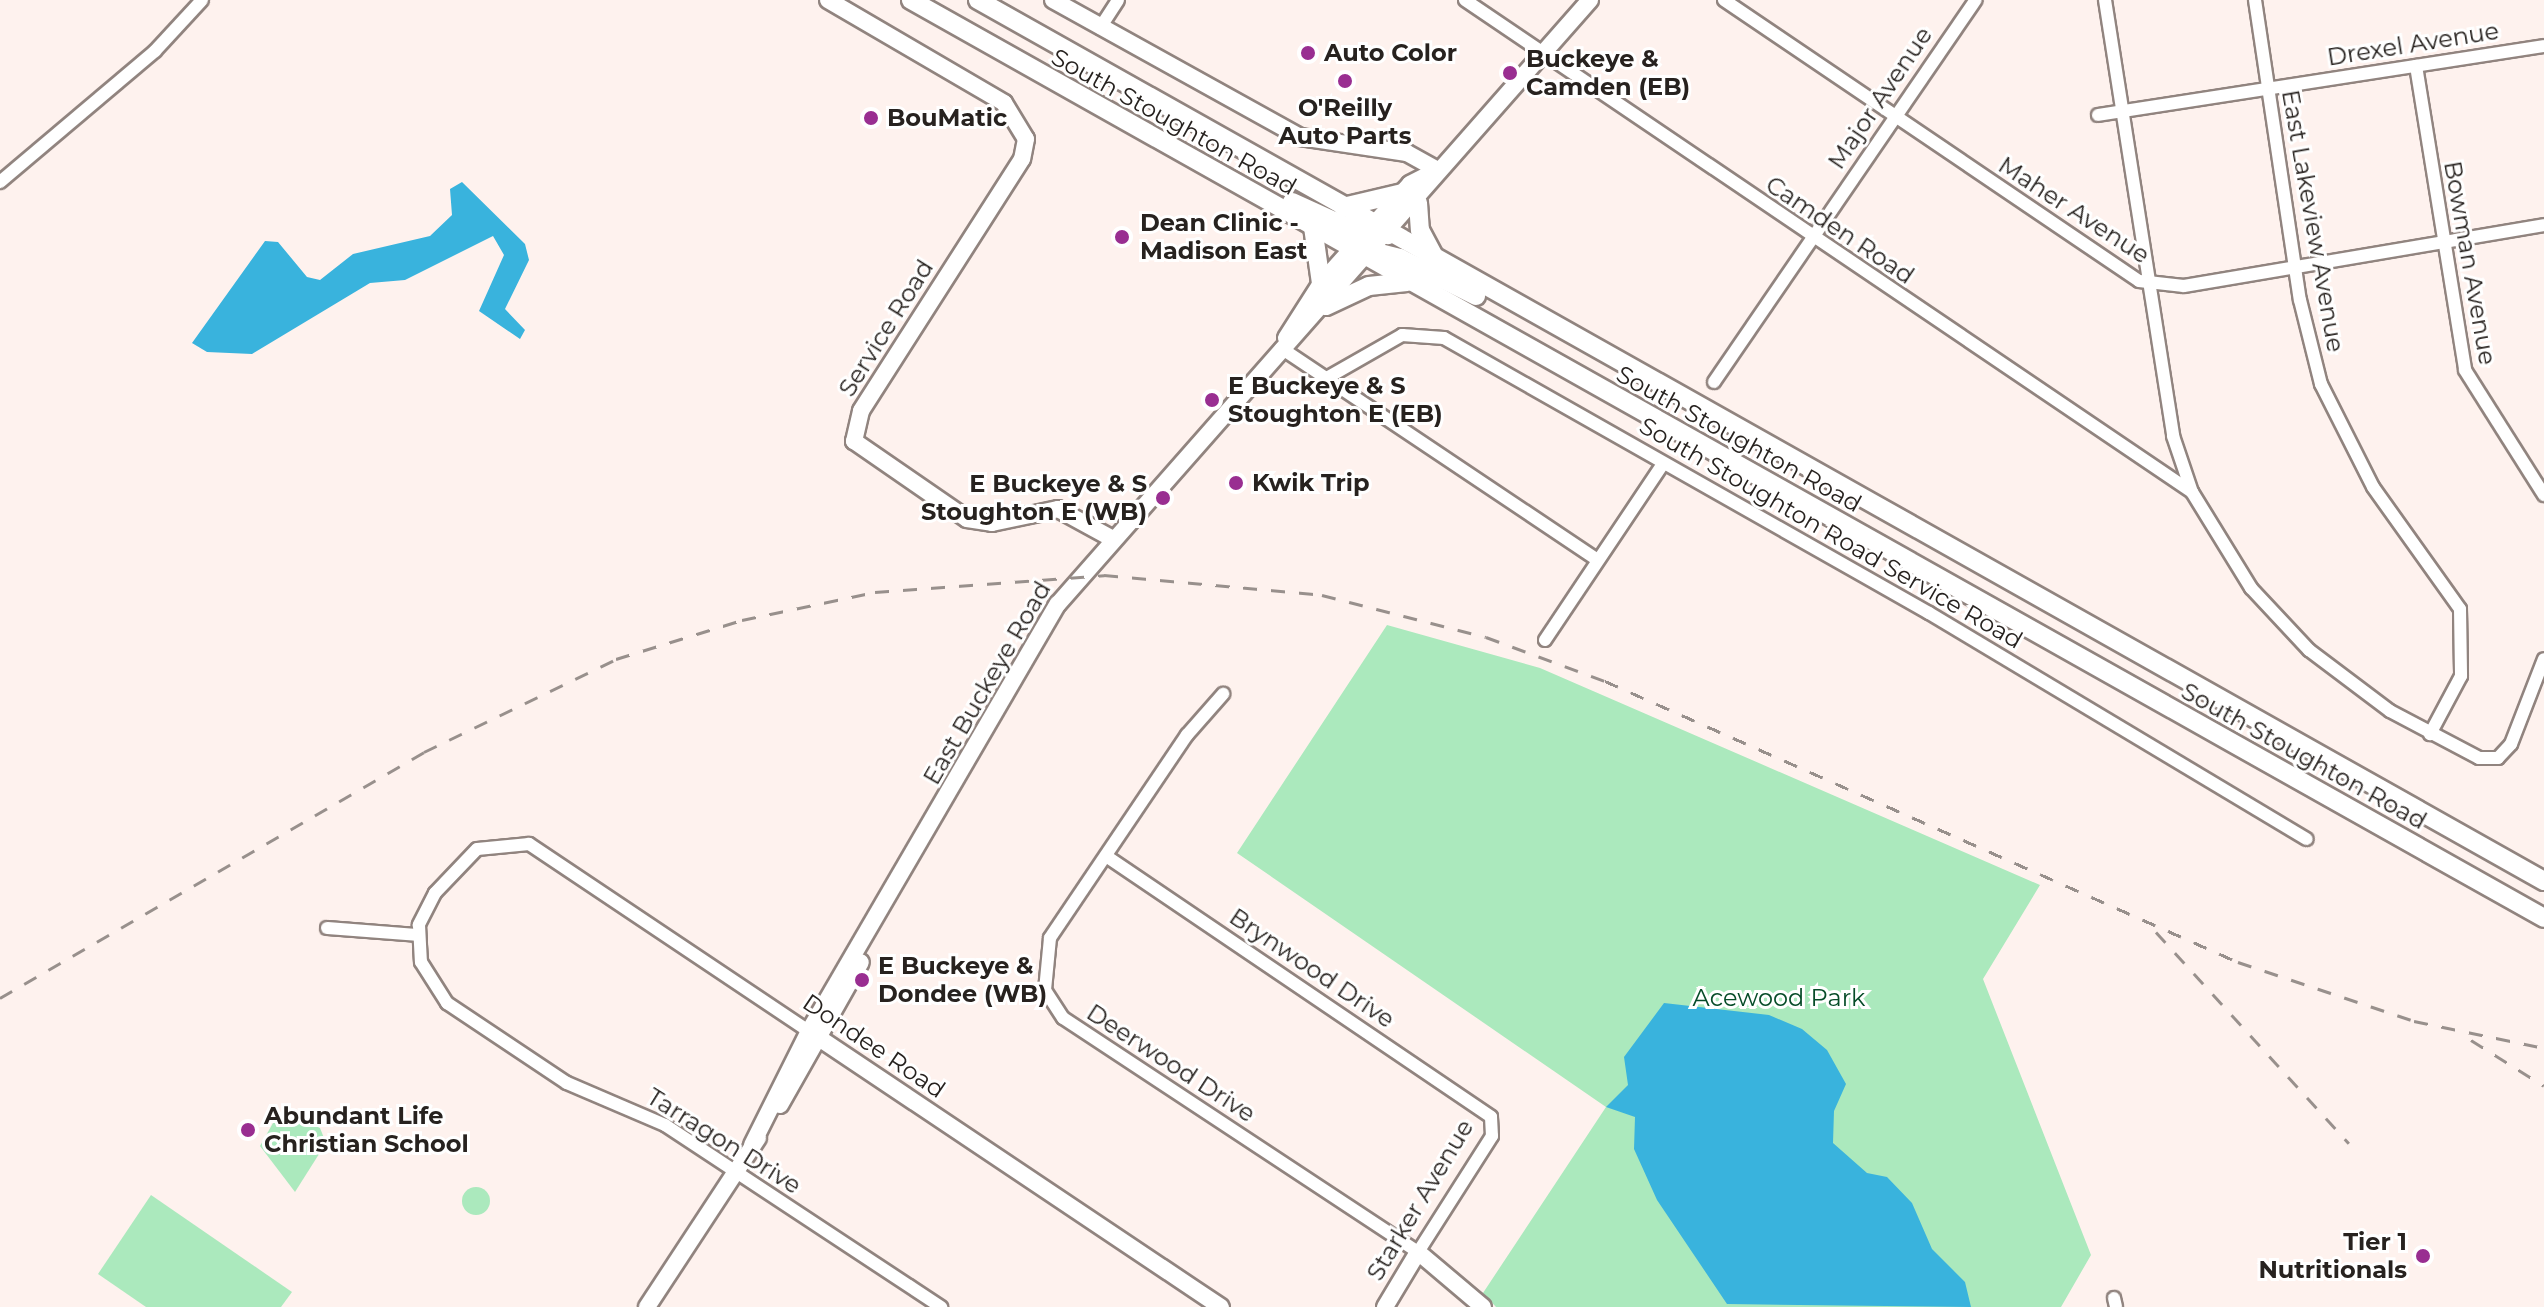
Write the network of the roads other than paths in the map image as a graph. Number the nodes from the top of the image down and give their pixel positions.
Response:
1 (202, 0) edge
2 (828, 0) edge
3 (911, 0) edge
4 (978, 0) edge
5 (1053, 0) edge
6 (1118, 0) edge
7 (1465, 0) edge
8 (1590, 0) edge
9 (1724, 0) edge
10 (1976, 0) edge
11 (2105, 0) edge
12 (2255, 0) edge
13 (1100, 28) junction
14 (2544, 46) edge
15 (1544, 54) junction
16 (2416, 66) junction
17 (2269, 89) junction
18 (1097, 106) junction
19 (2122, 112) junction
20 (1895, 114) junction
21 (2098, 115) dead end
22 (1438, 170) junction
23 (0, 182) edge
24 (1402, 193) junction
25 (1418, 203) junction
26 (1343, 207) junction
27 (2544, 225) edge
28 (1313, 227) junction
29 (1369, 229) junction
30 (1391, 234) junction
31 (1811, 236) junction
32 (2443, 245) junction
33 (1352, 249) junction
34 (1373, 255) junction
35 (1436, 260) junction
36 (2295, 267) junction
37 (1407, 282) junction
38 (1321, 283) junction
39 (2150, 283) junction
40 (1326, 306) junction
41 (1281, 348) junction
42 (1616, 361) junction
43 (1325, 379) junction
44 (1714, 382) dead end
45 (1663, 464) junction
46 (2192, 492) junction
47 (2544, 495) edge
48 (1111, 538) junction
49 (1598, 560) junction
50 (1545, 640) dead end
51 (2544, 659) edge
52 (1223, 694) dead end
53 (2430, 734) junction
54 (2462, 837) junction
55 (2306, 839) dead end
56 (1106, 856) junction
57 (2544, 871) edge
58 (2544, 881) edge
59 (2544, 918) edge
60 (327, 928) dead end
61 (417, 935) junction
62 (815, 1036) junction
63 (1491, 1117) joint
64 (735, 1171) junction
65 (1418, 1252) junction
66 (647, 1307) edge
67 (941, 1307) edge
68 (1221, 1307) edge
69 (1385, 1307) edge
70 (1483, 1307) edge

1 - 23 street
2 - 48 street, Service Road
3 - 18 main road, South Stoughton Road
4 - 26 main road, South Stoughton Road
5 - 13 street
6 - 13 street
7 - 15 street, Camden Road
8 - 15 street
9 - 20 street, Maher Avenue
10 - 20 street, Major Avenue
11 - 19 street
12 - 17 street, East Lakeview Avenue
13 - 22 street
14 - 16 street, Drexel Avenue
15 - 22 street
15 - 31 street, Camden Road
16 - 17 street, Drexel Avenue
16 - 32 street, Bowman Avenue
17 - 19 street, Drexel Avenue
17 - 36 street, East Lakeview Avenue
18 - 28 main road, South Stoughton Road
18 - 29 main road
19 - 21 street, Drexel Avenue
19 - 39 street
20 - 31 street, Major Avenue
20 - 39 street, Maher Avenue
22 - 24 street, East Buckeye Road
22 - 25 street, East Buckeye Road
24 - 26 main road
24 - 29 street, East Buckeye Road
25 - 30 street, East Buckeye Road
25 - 35 main road
26 - 29 main road, South Stoughton Road
27 - 32 street, Maher Avenue
28 - 33 main road, South Stoughton Road
28 - 38 main road
29 - 30 main road, South Stoughton Road
29 - 33 street, East Buckeye Road
30 - 34 street, East Buckeye Road
30 - 35 main road, South Stoughton Road
31 - 44 street, Major Avenue
31 - 46 street, Camden Road
32 - 36 street, Maher Avenue
32 - 47 street, Bowman Avenue
33 - 34 main road
33 - 38 street, East Buckeye Road
34 - 37 main road, South Stoughton Road
34 - 40 street, East Buckeye Road
34 - 42 main road
35 - 42 main road, South Stoughton Road
36 - 39 street, Maher Avenue
36 - 53 street, East Lakeview Avenue
37 - 40 main road
37 - 59 main road, South Stoughton Road
38 - 41 street, East Buckeye Road
39 - 46 street
40 - 41 street, East Buckeye Road
41 - 43 street
41 - 48 street, East Buckeye Road
42 - 54 main road, South Stoughton Road
43 - 45 street, South Stoughton Road Service Road
43 - 49 street
45 - 49 street
45 - 55 street, South Stoughton Road Service Road
46 - 53 street
48 - 62 street, East Buckeye Road
49 - 50 street
51 - 53 street
52 - 56 street, Deerwood Drive
54 - 57 main road
54 - 58 main road, South Stoughton Road
56 - 63 street, Brynwood Drive
56 - 65 street, Deerwood Drive
60 - 61 street
61 - 62 street, Dondee Road
61 - 64 street, Tarragon Drive
62 - 64 street, East Buckeye Road
62 - 68 street, Dondee Road
63 - 65 street, Starker Avenue
64 - 66 street, East Buckeye Road
64 - 67 street, Tarragon Drive
65 - 69 street, Starker Avenue
65 - 70 street

